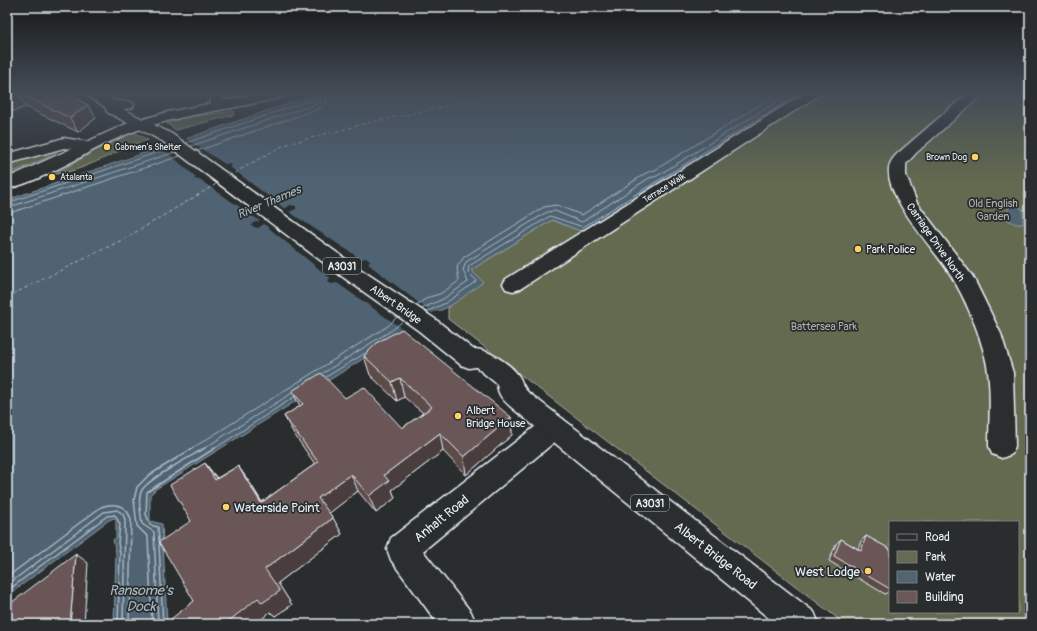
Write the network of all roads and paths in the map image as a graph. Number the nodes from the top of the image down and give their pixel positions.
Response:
1 (145, 122) edge
2 (158, 122) edge
3 (768, 122) edge
4 (942, 122) edge
5 (151, 125) junction
6 (82, 145) junction
7 (69, 155) junction
8 (7, 160) edge
9 (7, 184) edge
10 (513, 284) dead end
11 (554, 427) junction
12 (1002, 446) dead end
13 (459, 624) edge
14 (802, 624) edge

1 - 5 main road, Albert Bridge
2 - 5 main road
3 - 10 main road, Terrace Walk
4 - 12 main road, Carriage Drive North
5 - 6 main road
5 - 7 main road
5 - 11 main road, Albert Bridge / A3031
6 - 7 main road
6 - 8 main road
7 - 9 main road
11 - 13 main road, Anhalt Road
11 - 14 main road, Albert Bridge Road / A3031

